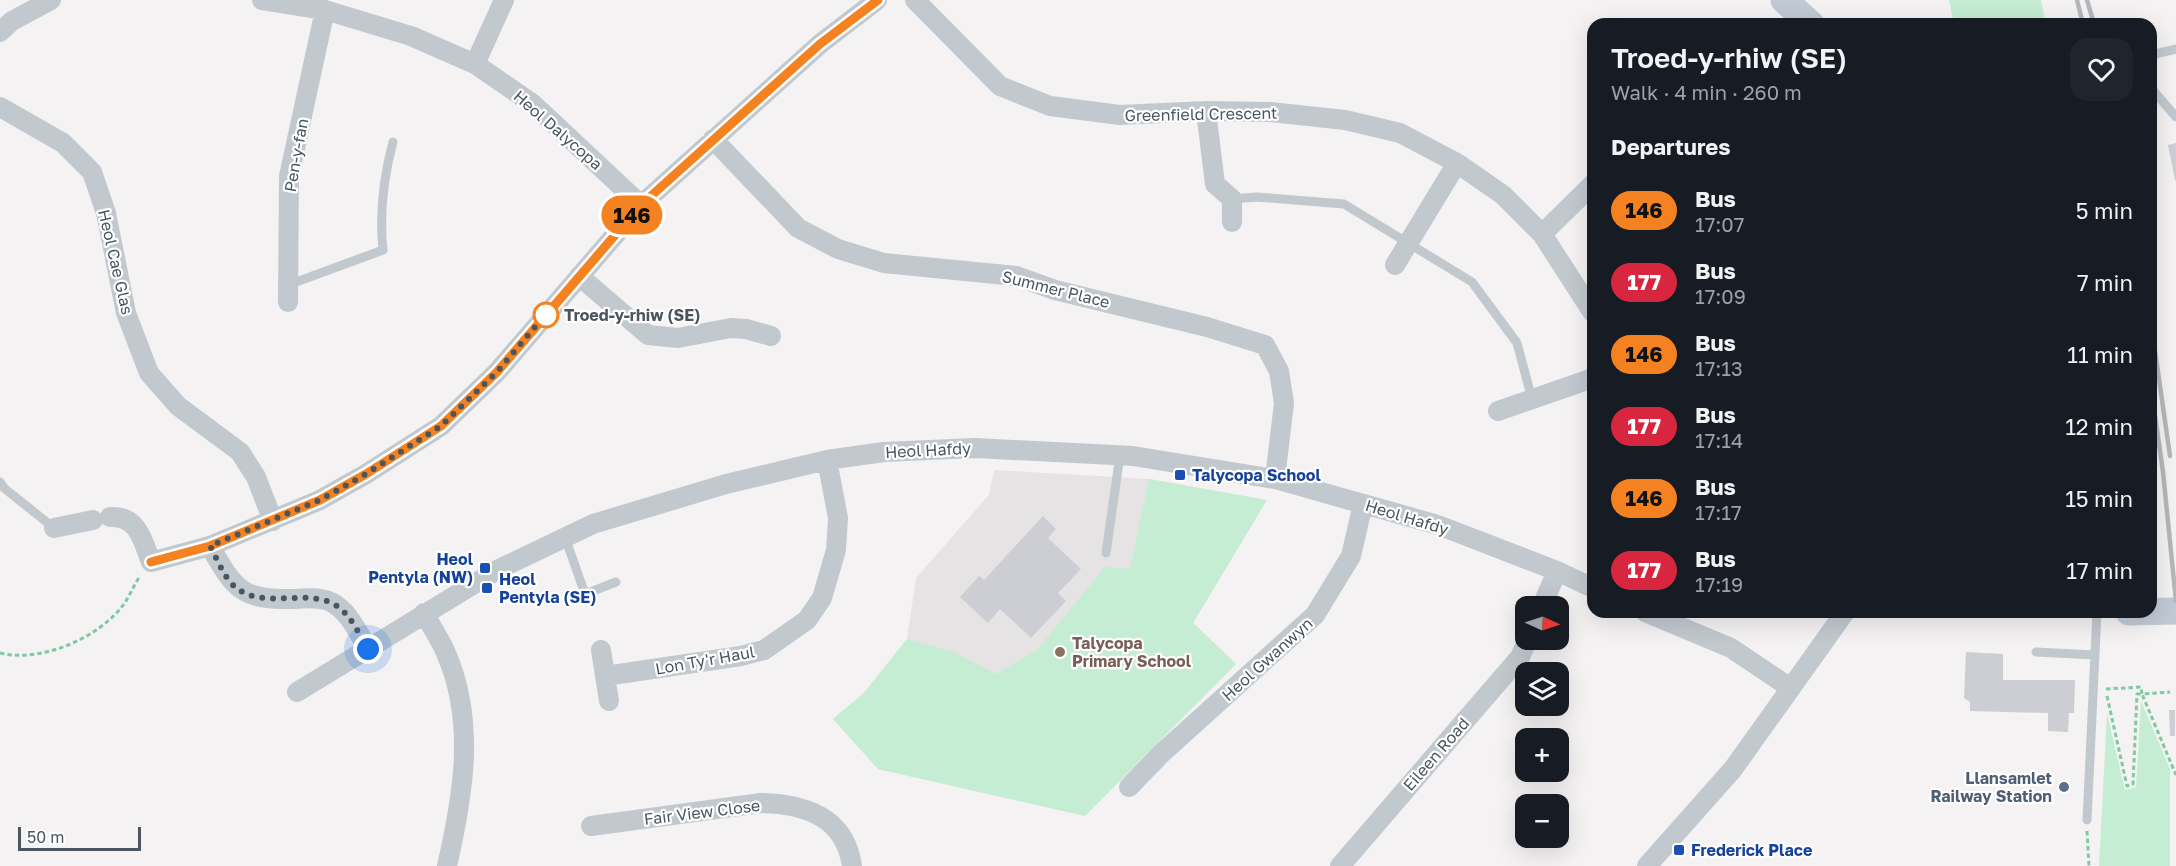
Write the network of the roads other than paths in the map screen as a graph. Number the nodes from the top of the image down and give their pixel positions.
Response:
1 (51, 0) edge
2 (262, 0) edge
3 (504, 0) edge
4 (878, 0) edge
5 (915, 0) edge
6 (1784, 0) edge
7 (325, 10) junction
8 (1804, 18) edge
9 (0, 32) edge
10 (2176, 49) edge
11 (2157, 54) edge
12 (475, 64) junction
13 (2157, 95) edge
14 (0, 106) edge
15 (1206, 111) junction
16 (2176, 117) edge
17 (713, 139) junction
18 (393, 142) dead end
19 (1457, 163) junction
20 (1587, 190) edge
21 (1232, 199) junction
22 (641, 205) junction
23 (1232, 222) dead end
24 (1542, 234) junction
25 (1408, 243) junction
26 (1395, 265) dead end
27 (579, 276) junction
28 (288, 293) joint
29 (1587, 304) edge
30 (771, 336) dead end
31 (1587, 380) edge
32 (1532, 399) junction
33 (1498, 411) dead end
34 (1120, 455) junction
35 (827, 460) junction
36 (1275, 479) junction
37 (0, 482) edge
38 (1362, 504) junction
39 (273, 521) junction
40 (54, 528) joint
41 (565, 537) junction
42 (210, 546) junction
43 (1106, 553) dead end
44 (1557, 571) junction
45 (616, 582) dead end
46 (1587, 585) edge
47 (585, 594) junction
48 (1546, 596) edge
49 (570, 600) dead end
50 (2157, 611) edge
51 (2176, 611) edge
52 (424, 613) junction
53 (1659, 618) edge
54 (1841, 618) edge
55 (2097, 618) edge
56 (368, 649) junction
57 (601, 650) dead end
58 (1523, 650) edge
59 (2036, 652) dead end
60 (2095, 655) junction
61 (606, 676) junction
62 (1790, 687) junction
63 (297, 692) dead end
64 (609, 701) dead end
65 (1129, 787) dead end
66 (2087, 820) road end
67 (591, 826) dead end
68 (447, 866) edge
69 (852, 866) edge
70 (1340, 866) edge
71 (1647, 866) edge

1 - 9 street
2 - 7 street, Heol Dalycopa
3 - 12 street
4 - 17 street
5 - 15 street, Greenfield Crescent
6 - 8 street
7 - 12 street, Heol Dalycopa
7 - 28 street, Pen-y-fan
10 - 11 lane
12 - 22 street, Heol Dalycopa
13 - 16 lane
14 - 39 street, Heol Cae Glas
15 - 19 street, Greenfield Crescent
15 - 21 street
17 - 22 street
17 - 36 street, Summer Place
18 - 28 lane
19 - 24 street, Greenfield Crescent
19 - 25 street
20 - 24 street
21 - 23 street
21 - 25 lane
22 - 27 street
24 - 29 street, Greenfield Crescent
25 - 26 street
25 - 32 lane
27 - 30 street
27 - 39 street
31 - 32 street
32 - 33 street
34 - 35 street, Heol Hafdy
34 - 36 street, Heol Hafdy
34 - 43 lane
35 - 41 street, Heol Hafdy
35 - 61 street, Lon Ty'r Haul
36 - 38 street, Heol Hafdy
37 - 40 lane
38 - 44 street, Heol Hafdy
38 - 65 street, Heol Gwanwyn
39 - 42 street
40 - 42 street
41 - 47 lane
41 - 52 street, Heol Hafdy
42 - 56 street
44 - 46 street, Heol Hafdy
44 - 48 street
45 - 47 lane
47 - 49 lane
50 - 51 street
52 - 56 street, Heol Hafdy
52 - 68 street
53 - 62 street
54 - 62 street
55 - 60 lane
56 - 63 street, Heol Hafdy
57 - 61 street
58 - 70 street, Eileen Road
59 - 60 lane
60 - 66 lane
61 - 64 street
62 - 71 street
67 - 69 street, Fair View Close

